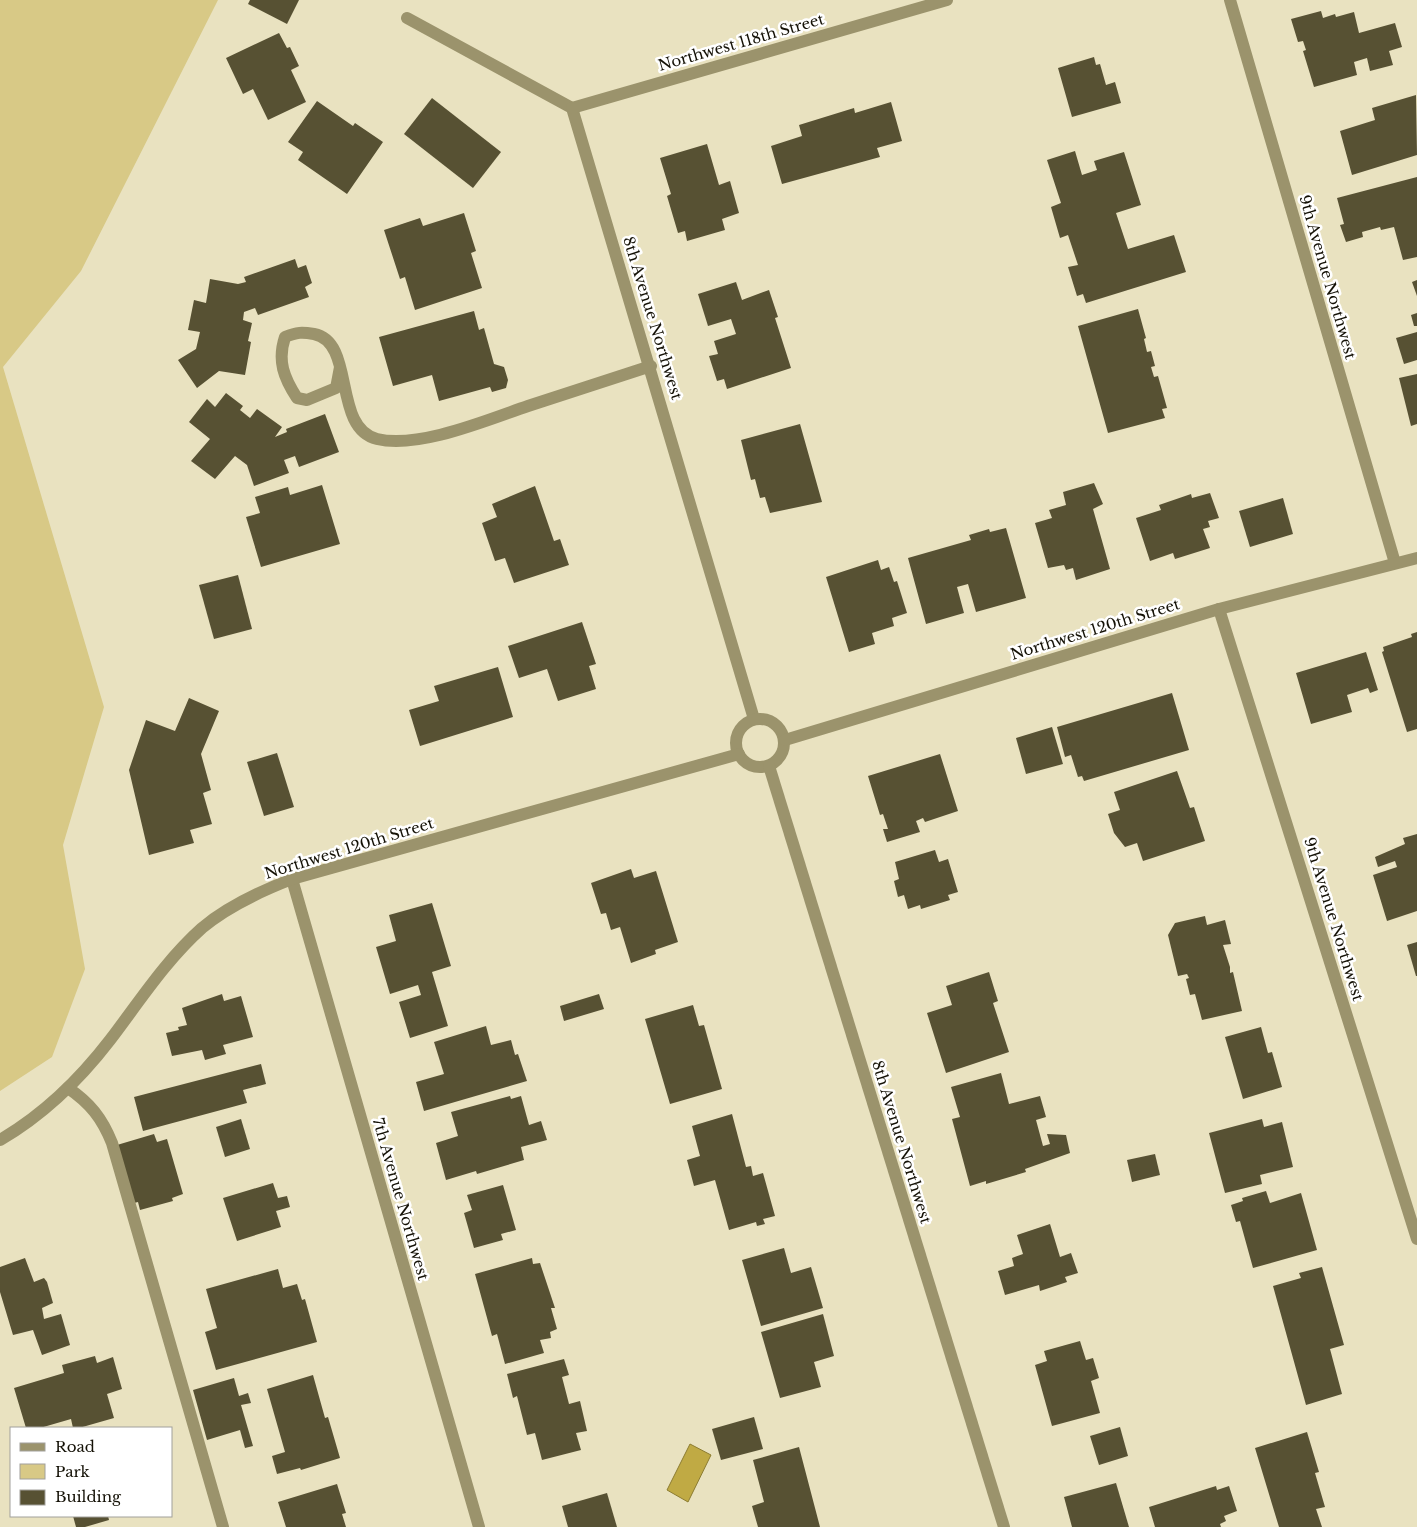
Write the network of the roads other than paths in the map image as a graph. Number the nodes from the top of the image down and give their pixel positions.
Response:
1 (947, 0) edge
2 (1230, 0) edge
3 (407, 18) dead end
4 (572, 108) junction
5 (651, 366) junction
6 (340, 367) junction
7 (1417, 558) edge
8 (1395, 562) junction
9 (1220, 609) junction
10 (754, 719) junction
11 (785, 740) junction
12 (739, 754) junction
13 (769, 766) junction
14 (292, 879) junction
15 (68, 1088) junction
16 (0, 1140) edge
17 (1417, 1240) edge
18 (223, 1527) edge
19 (479, 1527) edge
20 (1004, 1527) edge

1 - 4 street, Northwest 118th Street
2 - 8 street, 9th Avenue Northwest
3 - 4 street
4 - 5 street, 8th Avenue Northwest
5 - 6 street
5 - 10 street, 8th Avenue Northwest
6 - 6 street
7 - 8 street, Northwest 120th Street
8 - 9 street, Northwest 120th Street
9 - 11 street, Northwest 120th Street
9 - 17 street, 9th Avenue Northwest
10 - 11 street
10 - 12 street
11 - 13 street
12 - 13 street
12 - 14 street, Northwest 120th Street
13 - 20 street, 8th Avenue Northwest
14 - 15 street, Northwest 120th Street
14 - 19 street, 7th Avenue Northwest
15 - 16 street, Northwest 120th Street
15 - 18 street

